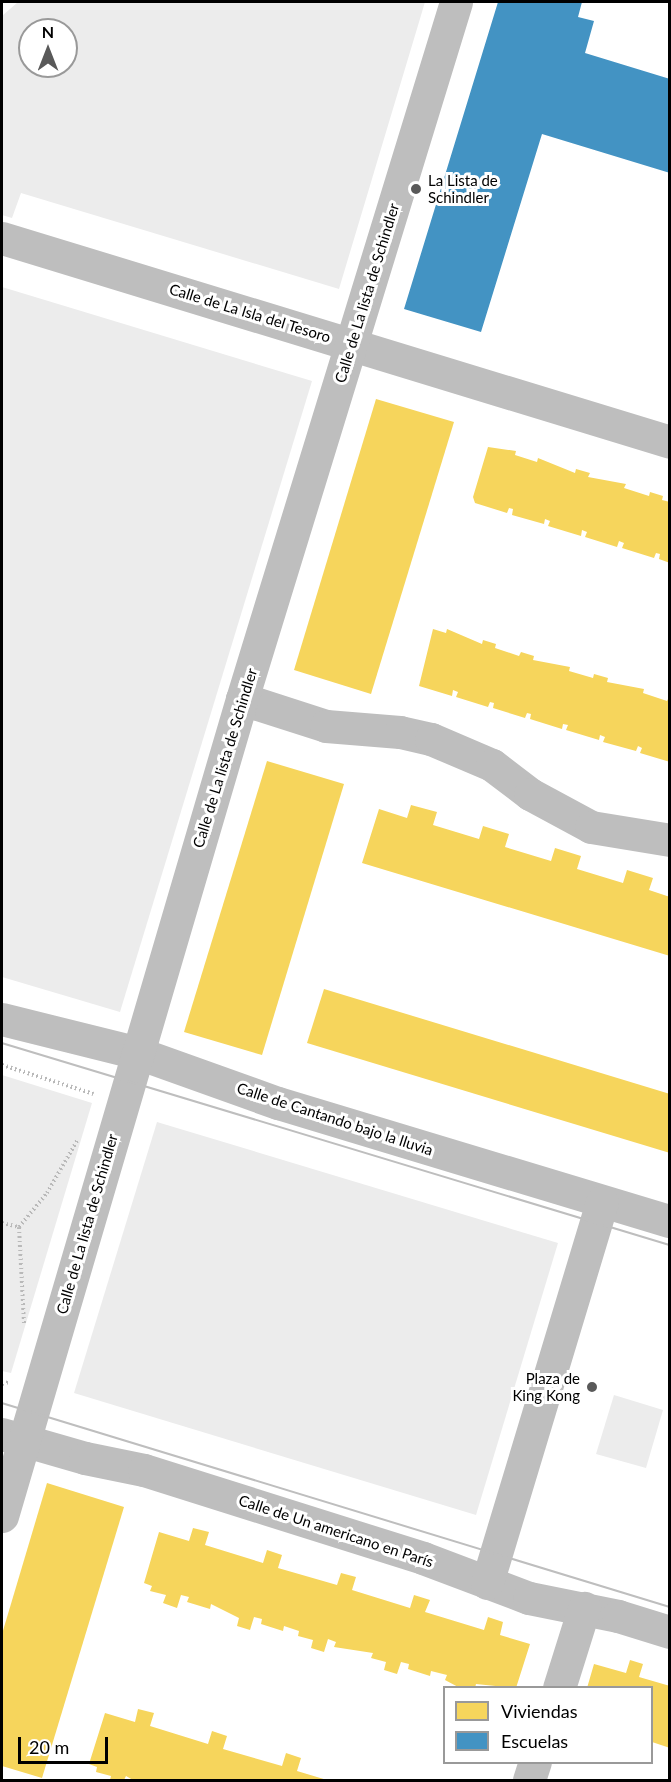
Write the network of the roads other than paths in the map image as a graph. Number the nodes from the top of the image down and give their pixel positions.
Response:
1 (456, 2) edge
2 (2, 237) edge
3 (351, 344) junction
4 (669, 442) edge
5 (242, 699) junction
6 (669, 840) edge
7 (2, 1019) edge
8 (138, 1053) junction
9 (602, 1202) junction
10 (669, 1221) edge
11 (13, 1437) edge
12 (2, 1516) edge
13 (487, 1583) junction
14 (584, 1608) junction
15 (668, 1627) edge
16 (560, 1686) edge
17 (534, 1764) edge
18 (529, 1780) edge

1 - 3 street, Calle de La lista de Schindler
2 - 3 street, Calle de La Isla del Tesoro
3 - 4 street, Calle de La Isla del Tesoro
3 - 5 street, Calle de La lista de Schindler
5 - 6 street
5 - 8 street, Calle de La lista de Schindler
7 - 8 street, Calle de Cantando bajo la lluvia
8 - 9 street, Calle de Cantando bajo la lluvia
8 - 11 street, Calle de La lista de Schindler
9 - 10 street, Calle de Cantando bajo la lluvia
9 - 13 street
11 - 12 street, Calle de La lista de Schindler
11 - 13 street, Calle de Un americano en París
13 - 14 street, Calle de Un americano en París
14 - 15 street, Calle de Un americano en París
14 - 16 street
17 - 18 street

